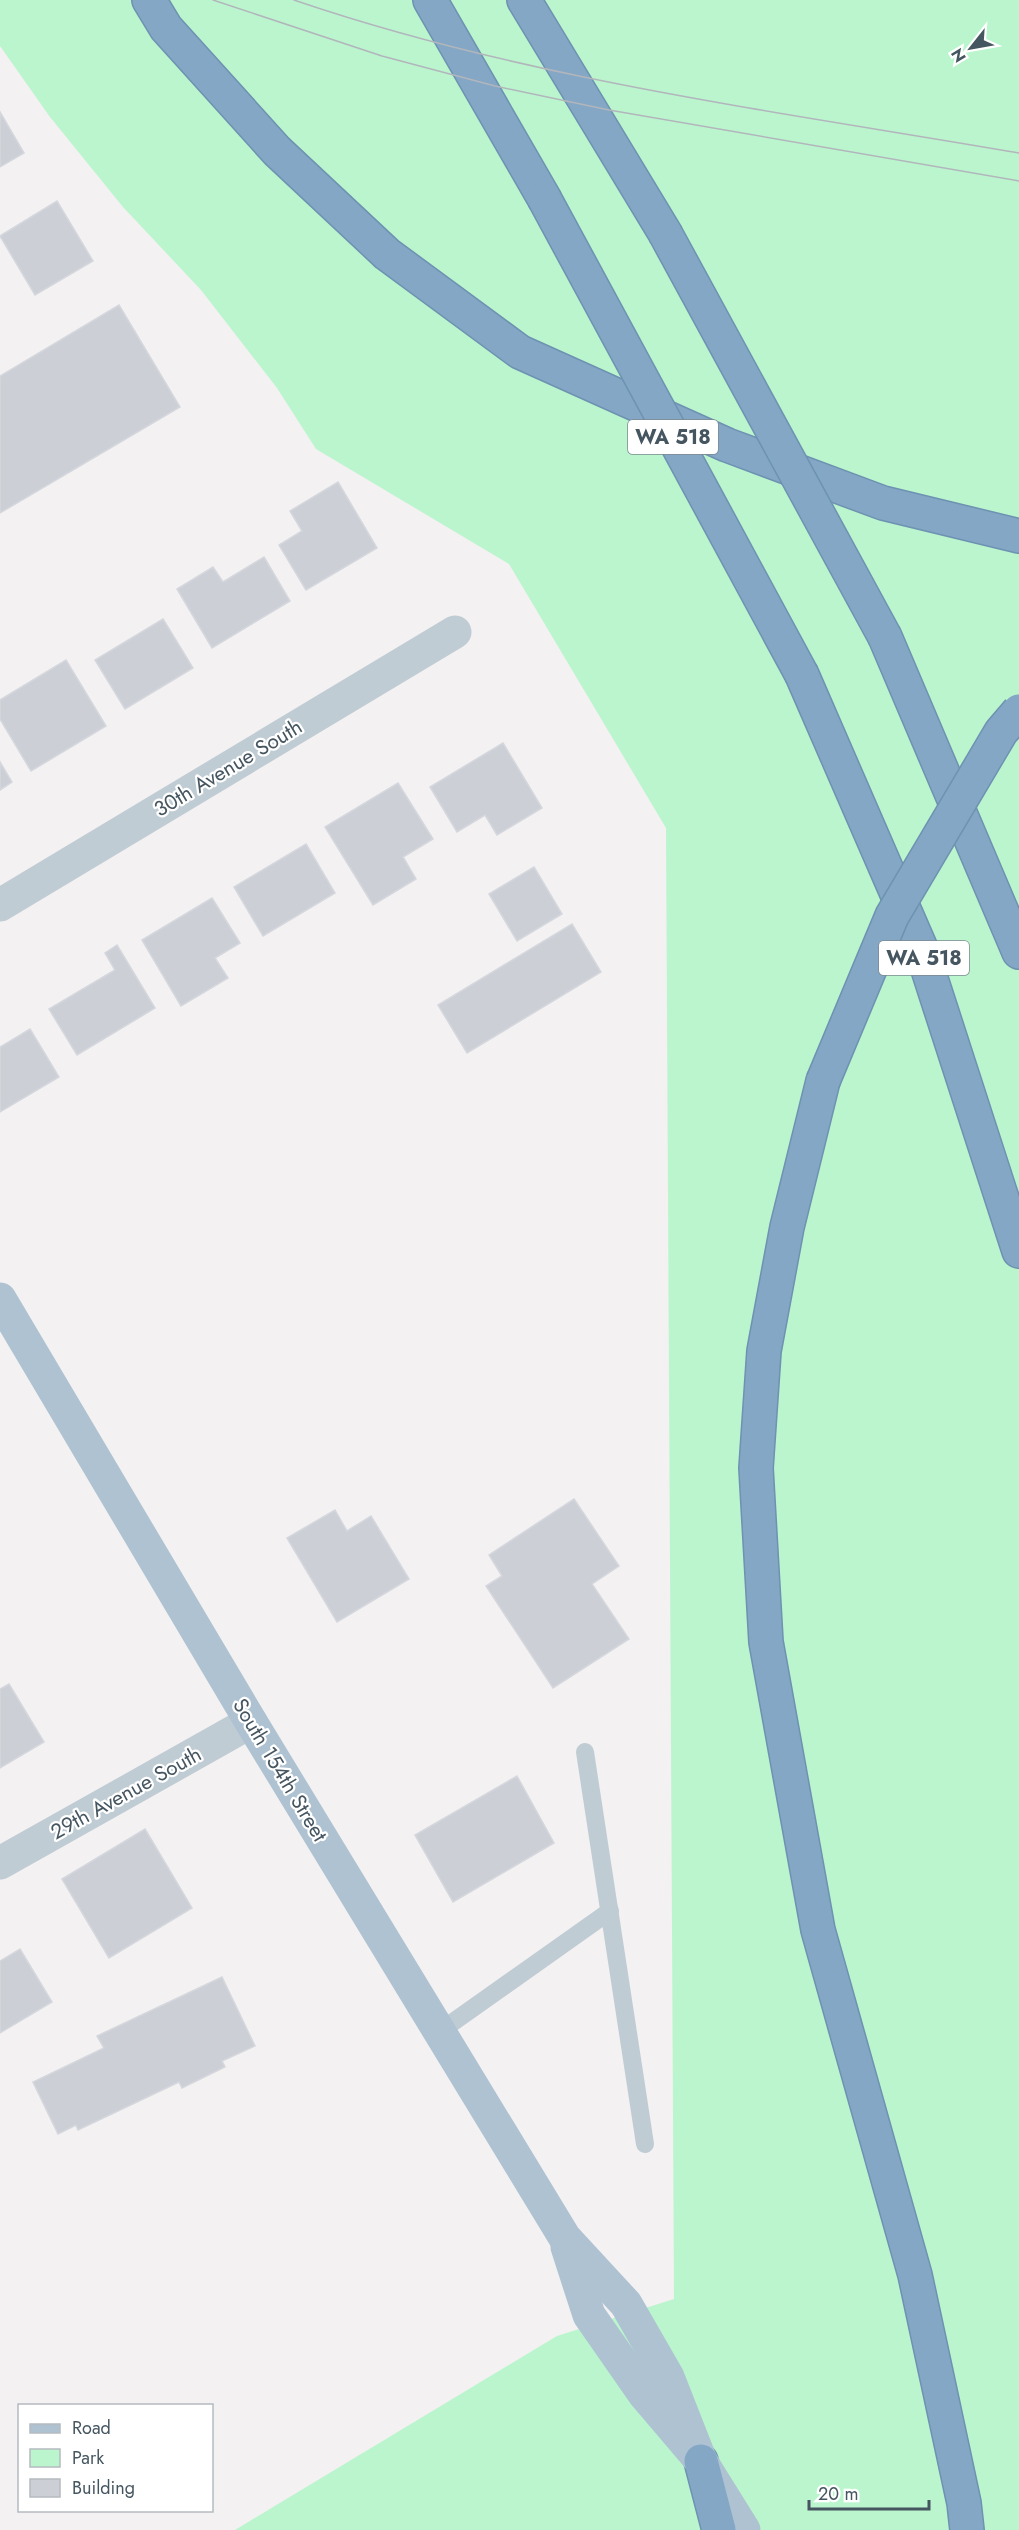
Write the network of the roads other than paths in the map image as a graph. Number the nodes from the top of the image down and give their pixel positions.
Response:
1 (149, 0) edge
2 (430, 0) edge
3 (524, 0) edge
4 (1019, 536) edge
5 (455, 632) dead end
6 (1019, 711) edge
7 (0, 904) edge
8 (1019, 952) edge
9 (1019, 1251) edge
10 (0, 1299) edge
11 (250, 1722) junction
12 (585, 1752) dead end
13 (0, 1863) edge
14 (610, 1911) junction
15 (439, 2032) junction
16 (645, 2144) dead end
17 (700, 2461) junction
18 (719, 2530) edge
19 (744, 2530) edge
20 (967, 2530) edge

1 - 4 highway
2 - 9 highway, WA 518, bridge
3 - 8 highway, bridge
5 - 7 street, 30th Avenue South
6 - 20 highway, bridge
10 - 11 main road, South 154th Street
11 - 13 street, 29th Avenue South
11 - 15 main road, South 154th Street
12 - 14 lane
14 - 15 lane
14 - 16 lane
15 - 17 main road, South 154th Street
17 - 18 highway
17 - 19 main road, South 154th Street

